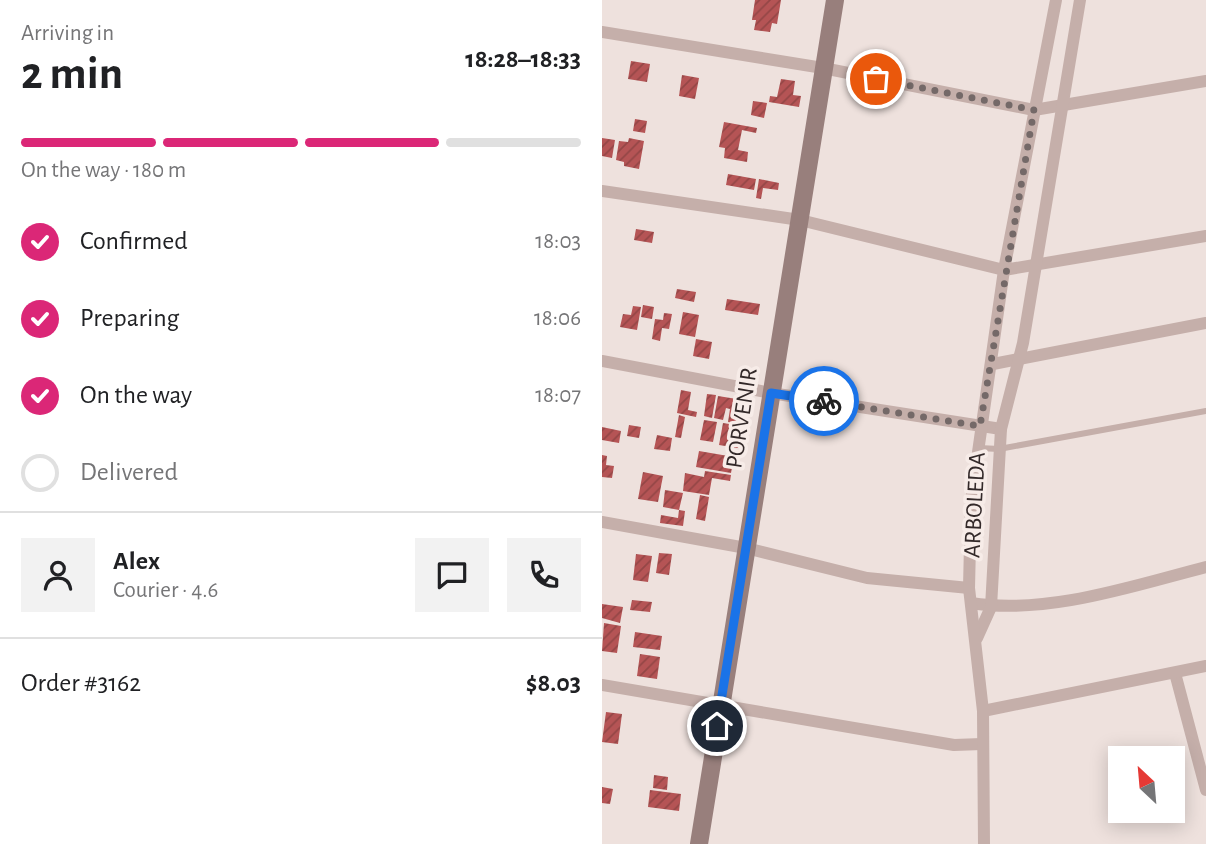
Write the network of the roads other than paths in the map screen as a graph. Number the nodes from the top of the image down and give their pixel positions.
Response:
1 (835, 0) edge
2 (1056, 0) edge
3 (1080, 0) edge
4 (602, 33) edge
5 (823, 68) junction
6 (1206, 81) edge
7 (1061, 107) junction
8 (1034, 110) junction
9 (602, 191) edge
10 (800, 220) junction
11 (1206, 236) edge
12 (1033, 267) junction
13 (1004, 270) junction
14 (1206, 323) edge
15 (1018, 359) junction
16 (602, 361) edge
17 (993, 364) junction
18 (771, 393) junction
19 (1206, 411) edge
20 (980, 426) junction
21 (1001, 429) junction
22 (977, 448) junction
23 (999, 449) junction
24 (602, 522) edge
25 (746, 548) junction
26 (1206, 567) edge
27 (969, 588) junction
28 (971, 603) junction
29 (991, 607) junction
30 (977, 638) junction
31 (1206, 666) edge
32 (1175, 673) junction
33 (602, 685) edge
34 (721, 703) junction
35 (983, 711) junction
36 (982, 744) junction
37 (1206, 790) edge
38 (699, 844) edge
39 (984, 844) edge

1 - 5 street, PORVENIR
2 - 8 street, ARBOLEDA
3 - 7 street, ARBOLEDA
4 - 5 street
5 - 8 street
5 - 10 street, PORVENIR
6 - 7 street
7 - 8 street
7 - 12 street, ARBOLEDA
8 - 13 street, ARBOLEDA
9 - 10 street
10 - 13 street
10 - 18 street, PORVENIR
11 - 12 street
12 - 13 street
12 - 15 street, ARBOLEDA
13 - 17 street, ARBOLEDA
14 - 15 street
15 - 17 street
15 - 21 street, ARBOLEDA
16 - 18 street
17 - 20 street, ARBOLEDA
18 - 20 street
18 - 25 street, PORVENIR
19 - 23 lane
20 - 21 street
20 - 22 street, ARBOLEDA
21 - 23 street, ARBOLEDA
22 - 23 lane
22 - 27 street, ARBOLEDA
23 - 29 street, ARBOLEDA
24 - 25 street
25 - 27 street
25 - 34 street, PORVENIR
26 - 29 street
27 - 28 street, ARBOLEDA
28 - 29 street
28 - 30 street, ARBOLEDA
29 - 30 street, ARBOLEDA
30 - 35 street, ARBOLEDA
31 - 32 street
32 - 35 street
32 - 37 street
33 - 34 street
34 - 36 street
34 - 38 street, PORVENIR
35 - 36 street, ARBOLEDA
36 - 39 street, ARBOLEDA

